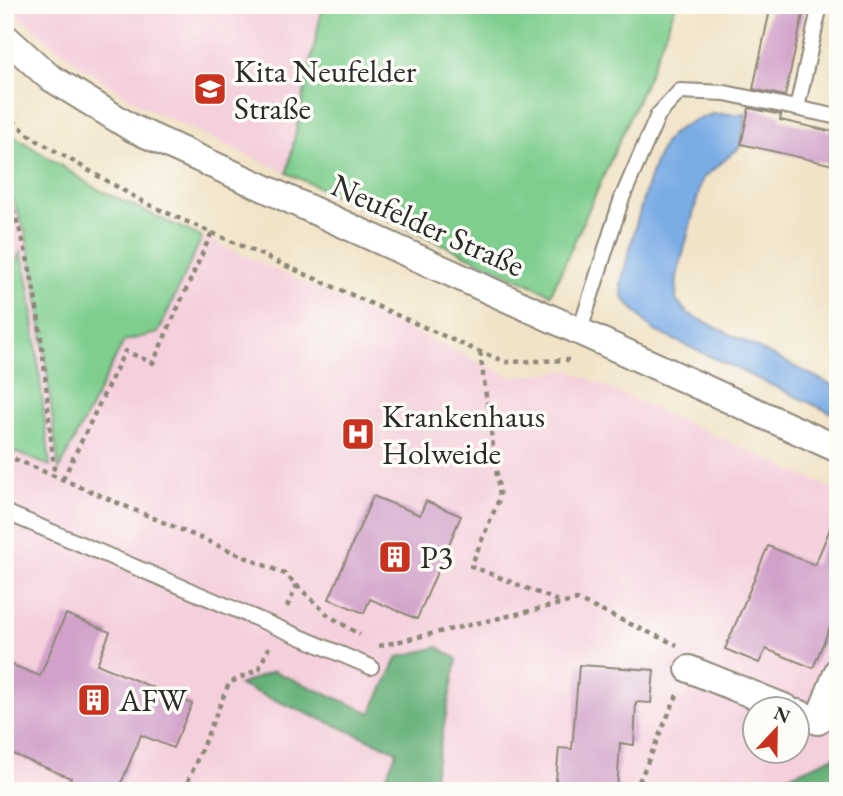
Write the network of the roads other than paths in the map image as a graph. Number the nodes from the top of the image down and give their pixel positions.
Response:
1 (820, 5) edge
2 (5, 37) edge
3 (797, 108) junction
4 (838, 117) edge
5 (580, 330) junction
6 (838, 449) edge
7 (5, 512) edge
8 (370, 667) road end
9 (689, 669) road end
10 (838, 671) edge
11 (750, 694) edge
12 (812, 719) edge

1 - 3 lane
2 - 5 street, Neufelder Straße
3 - 4 lane
3 - 5 lane
5 - 6 street, Neufelder Straße
7 - 8 lane
9 - 11 street
10 - 12 street

